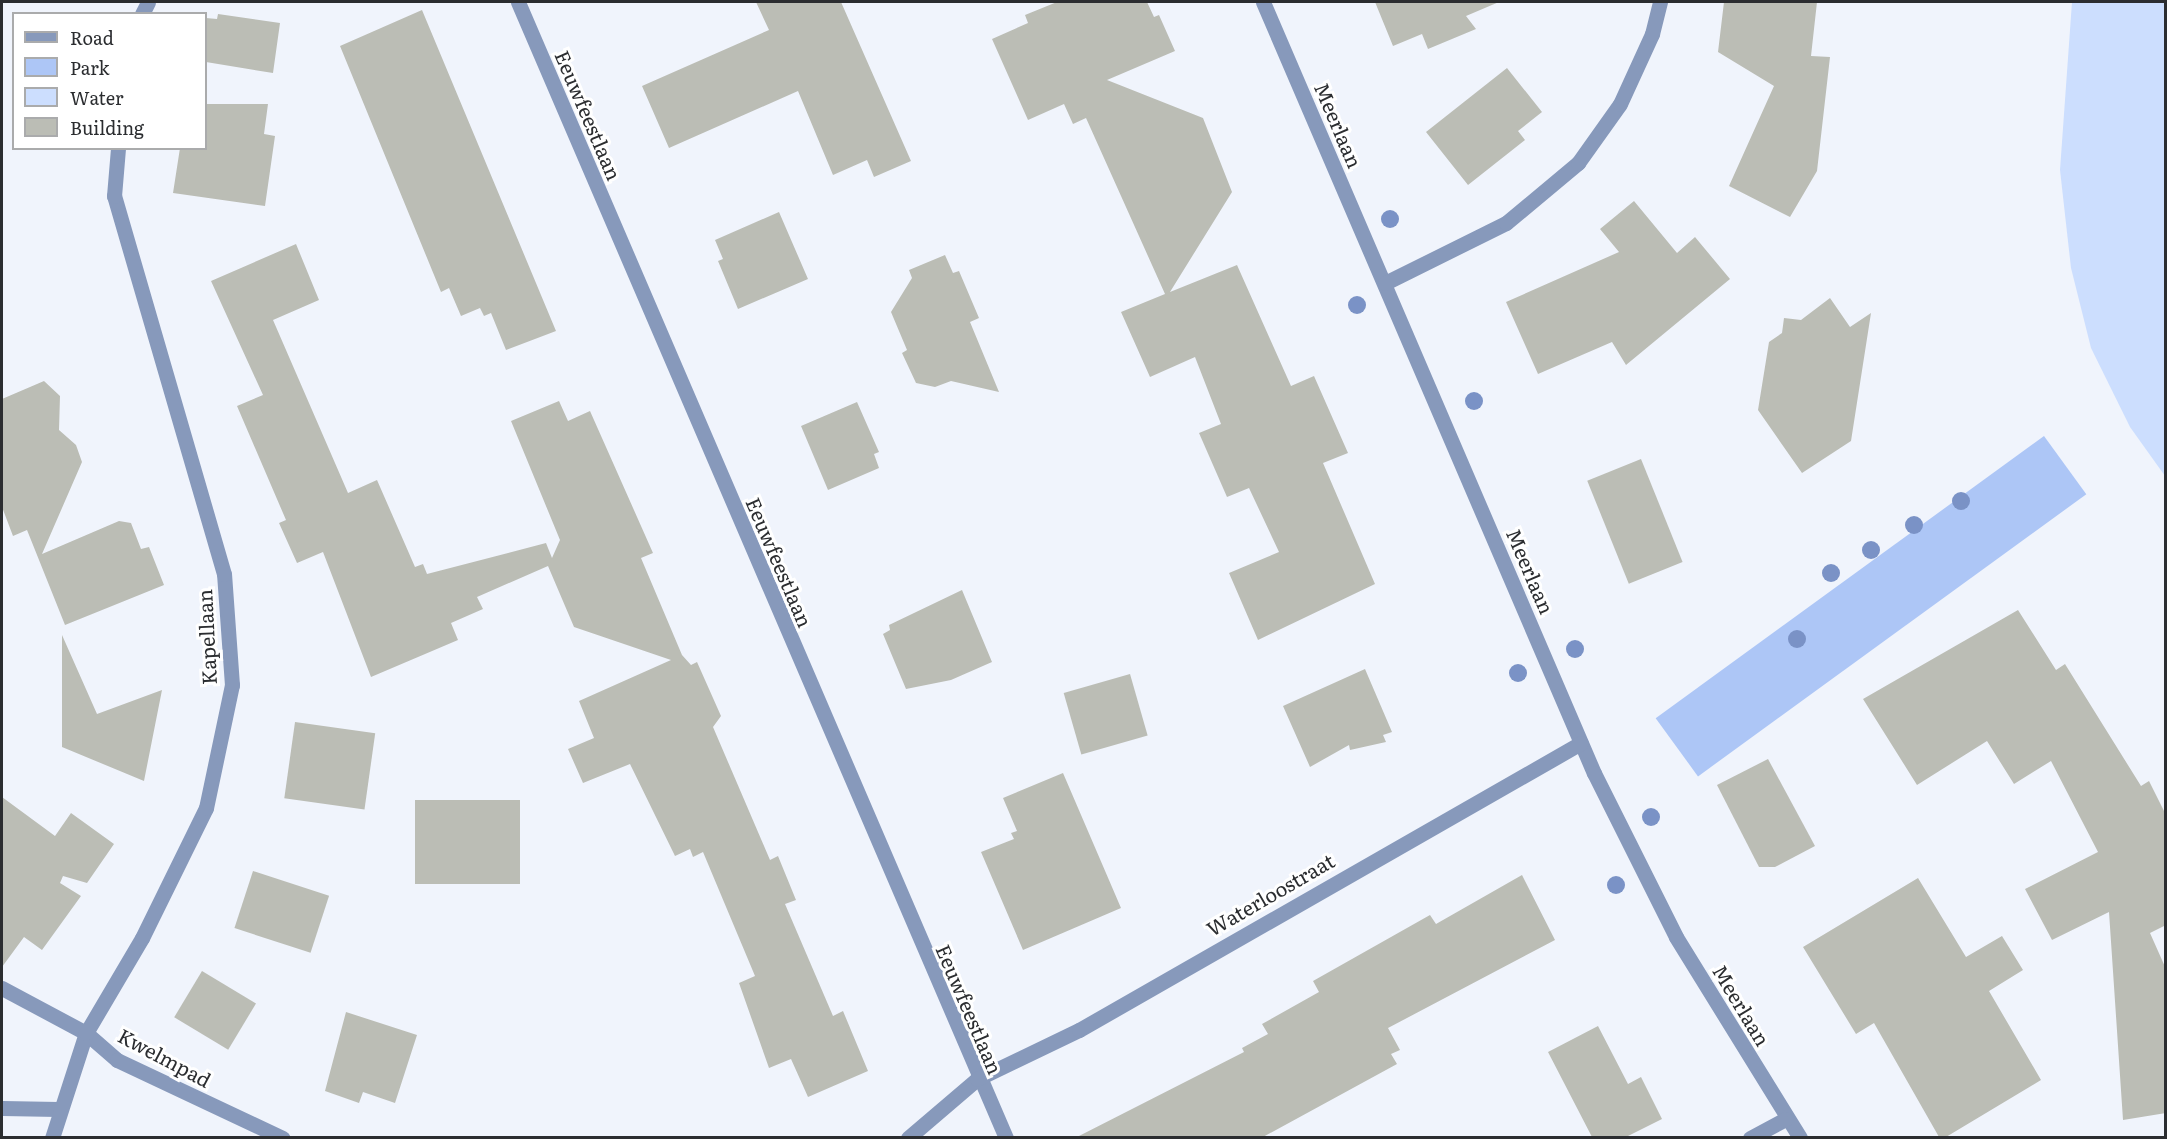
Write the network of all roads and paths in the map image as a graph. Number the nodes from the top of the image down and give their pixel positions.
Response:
1 (518, 2) edge
2 (1263, 2) edge
3 (1660, 2) edge
4 (118, 150) edge
5 (1384, 283) junction
6 (1581, 743) junction
7 (2, 988) edge
8 (86, 1033) junction
9 (977, 1079) junction
10 (2, 1108) edge
11 (58, 1109) junction
12 (1785, 1119) junction
13 (52, 1137) edge
14 (283, 1137) edge
15 (908, 1137) edge
16 (1006, 1137) edge
17 (1750, 1137) edge
18 (1800, 1137) edge

1 - 9 street, Eeuwfeestlaan
2 - 5 street, Meerlaan
3 - 5 street
4 - 8 street, Kapellaan
5 - 6 street, Meerlaan
6 - 9 street, Waterloostraat
6 - 12 street, Meerlaan
7 - 8 street, Kwelmpad
8 - 11 street, Kapellaan
8 - 14 street, Kwelmpad
9 - 15 street
9 - 16 street, Eeuwfeestlaan
10 - 11 street
11 - 13 street, Kapellaan
12 - 17 street
12 - 18 street, Meerlaan

